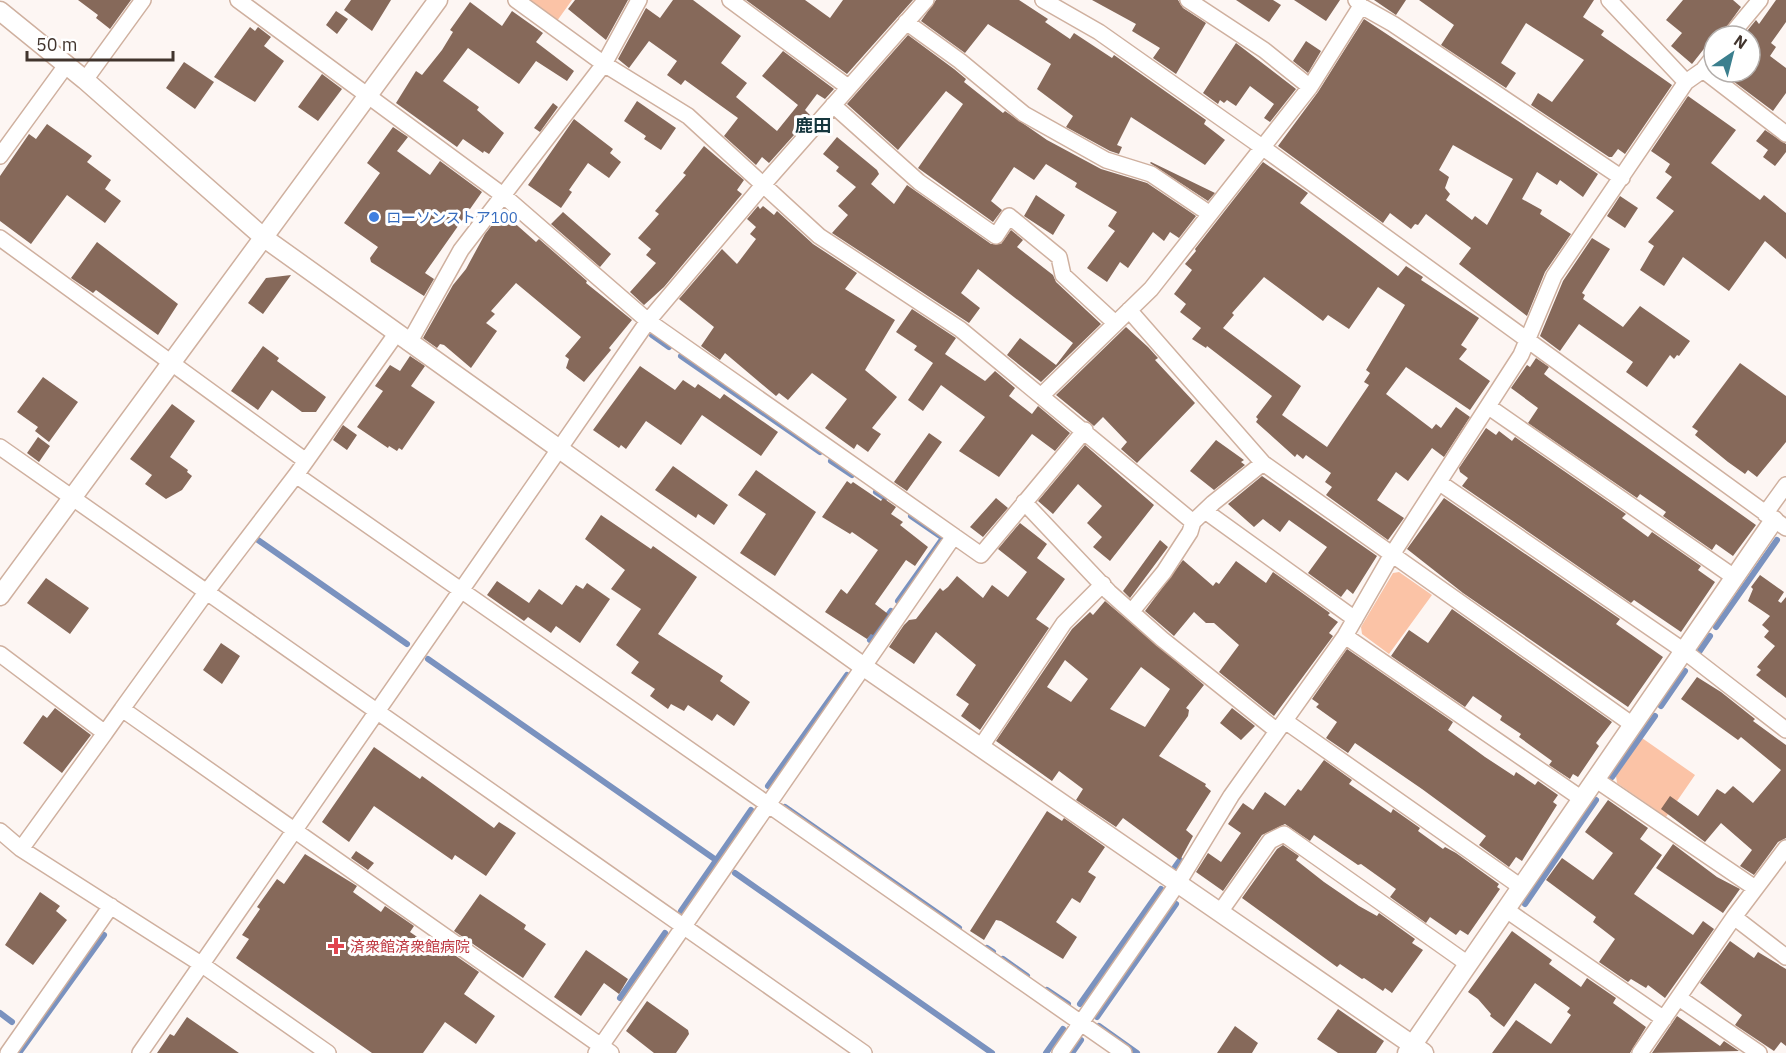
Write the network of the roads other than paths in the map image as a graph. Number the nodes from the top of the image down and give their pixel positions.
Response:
1 (143, 0) edge
2 (238, 0) edge
3 (438, 0) edge
4 (516, 0) edge
5 (639, 0) edge
6 (730, 0) edge
7 (926, 0) edge
8 (1043, 0) edge
9 (1188, 0) edge
10 (1610, 0) edge
11 (1760, 0) edge
12 (1358, 3) edge
13 (0, 10) edge
14 (906, 22) junction
15 (1740, 24) edge
16 (67, 64) junction
17 (604, 64) junction
18 (1702, 70) edge
19 (85, 80) junction
20 (1686, 82) junction
21 (1720, 84) edge
22 (848, 87) junction
23 (1310, 87) junction
24 (369, 94) junction
25 (833, 105) junction
26 (1786, 134) edge
27 (1262, 147) junction
28 (0, 156) edge
29 (1622, 178) junction
30 (763, 184) junction
31 (504, 196) junction
32 (1210, 214) junction
33 (263, 237) junction
34 (0, 238) edge
35 (1129, 310) junction
36 (648, 321) junction
37 (1114, 322) junction
38 (402, 338) junction
39 (1528, 341) junction
40 (172, 363) junction
41 (1042, 395) junction
42 (1489, 407) junction
43 (1085, 430) junction
44 (0, 447) edge
45 (560, 450) junction
46 (306, 461) junction
47 (1263, 463) junction
48 (296, 475) junction
49 (1440, 483) junction
50 (1786, 485) edge
51 (72, 500) junction
52 (1024, 502) junction
53 (1205, 511) junction
54 (1775, 520) edge
55 (1193, 522) junction
56 (954, 536) junction
57 (1391, 555) junction
58 (1734, 577) junction
59 (1103, 584) junction
60 (463, 590) junction
61 (205, 594) junction
62 (0, 596) edge
63 (1132, 611) junction
64 (1355, 619) junction
65 (1345, 636) junction
66 (1684, 651) junction
67 (0, 654) edge
68 (864, 667) junction
69 (122, 709) junction
70 (377, 714) junction
71 (1633, 725) junction
72 (1281, 726) junction
73 (1786, 730) edge
74 (105, 733) junction
75 (980, 748) junction
76 (1595, 779) junction
77 (1582, 799) junction
78 (768, 805) junction
79 (0, 831) edge
80 (296, 831) junction
81 (1786, 848) edge
82 (21, 849) junction
83 (1178, 883) junction
84 (1521, 887) junction
85 (1755, 888) junction
86 (111, 906) junction
87 (1505, 909) junction
88 (1220, 912) junction
89 (1734, 917) junction
90 (683, 928) junction
91 (1786, 957) edge
92 (201, 964) junction
93 (1468, 964) junction
94 (1679, 998) junction
95 (1664, 1019) junction
96 (1081, 1023) junction
97 (1414, 1050) edge
98 (603, 1051) edge
99 (8, 1053) edge
100 (140, 1053) edge
101 (328, 1053) edge
102 (864, 1053) edge
103 (1060, 1053) edge
104 (1124, 1053) edge
105 (1640, 1053) edge
106 (1759, 1053) edge

1 - 19 street
2 - 24 street
3 - 24 street
4 - 17 street
5 - 17 street
6 - 22 street
7 - 14 street
8 - 27 street
9 - 23 street
10 - 20 street
11 - 15 street
12 - 23 street
12 - 29 street
13 - 16 street
14 - 22 street
14 - 32 street
16 - 19 street
16 - 28 street
17 - 30 street
17 - 31 street
18 - 20 street
19 - 33 street
20 - 29 street
21 - 26 street
22 - 25 street
23 - 27 street
24 - 31 street
24 - 33 street
25 - 30 street
25 - 37 street
27 - 32 street
27 - 39 street
29 - 39 street
30 - 36 street
30 - 41 street
31 - 36 street
31 - 38 street
32 - 35 street
33 - 38 street
33 - 40 street
34 - 40 street
35 - 37 street
35 - 47 street
36 - 45 street
36 - 56 street
37 - 41 street
38 - 45 street
38 - 46 street
39 - 42 street
39 - 54 street
40 - 46 street
40 - 51 street
41 - 43 street
42 - 49 street
42 - 58 street
43 - 52 street
43 - 55 street
44 - 51 street
45 - 60 street
45 - 68 street
46 - 48 street
47 - 53 street
47 - 57 street
48 - 60 street
48 - 61 street
49 - 57 street
49 - 66 street
50 - 54 street
51 - 61 street
51 - 62 street
52 - 56 street
52 - 59 street
53 - 55 street
53 - 64 street
54 - 58 street
55 - 63 street
56 - 68 street
57 - 64 street
57 - 71 street
58 - 66 street
59 - 63 street
59 - 75 street
60 - 70 street
60 - 78 street
61 - 69 street
61 - 70 street
63 - 72 street
64 - 65 street
65 - 72 street
65 - 77 street
66 - 71 street
66 - 73 street
67 - 74 street
68 - 75 street
68 - 78 street
69 - 74 street
69 - 80 street
70 - 80 street
70 - 90 street
71 - 76 street
72 - 83 street
72 - 84 street
74 - 82 street
75 - 83 street
76 - 77 street
76 - 85 street
77 - 84 street
78 - 90 street
78 - 96 street
79 - 82 street
80 - 92 street
80 - 98 street
81 - 85 street
82 - 86 street
83 - 88 street
83 - 96 street
84 - 87 street
85 - 89 street
86 - 92 street
86 - 99 street
87 - 93 street
87 - 95 street
88 - 93 street
88 - 97 street
89 - 91 street
89 - 94 street
90 - 98 street
90 - 102 street
92 - 100 street
92 - 101 street
93 - 97 street
94 - 95 street
94 - 106 street
95 - 105 street
96 - 103 street
96 - 104 street

